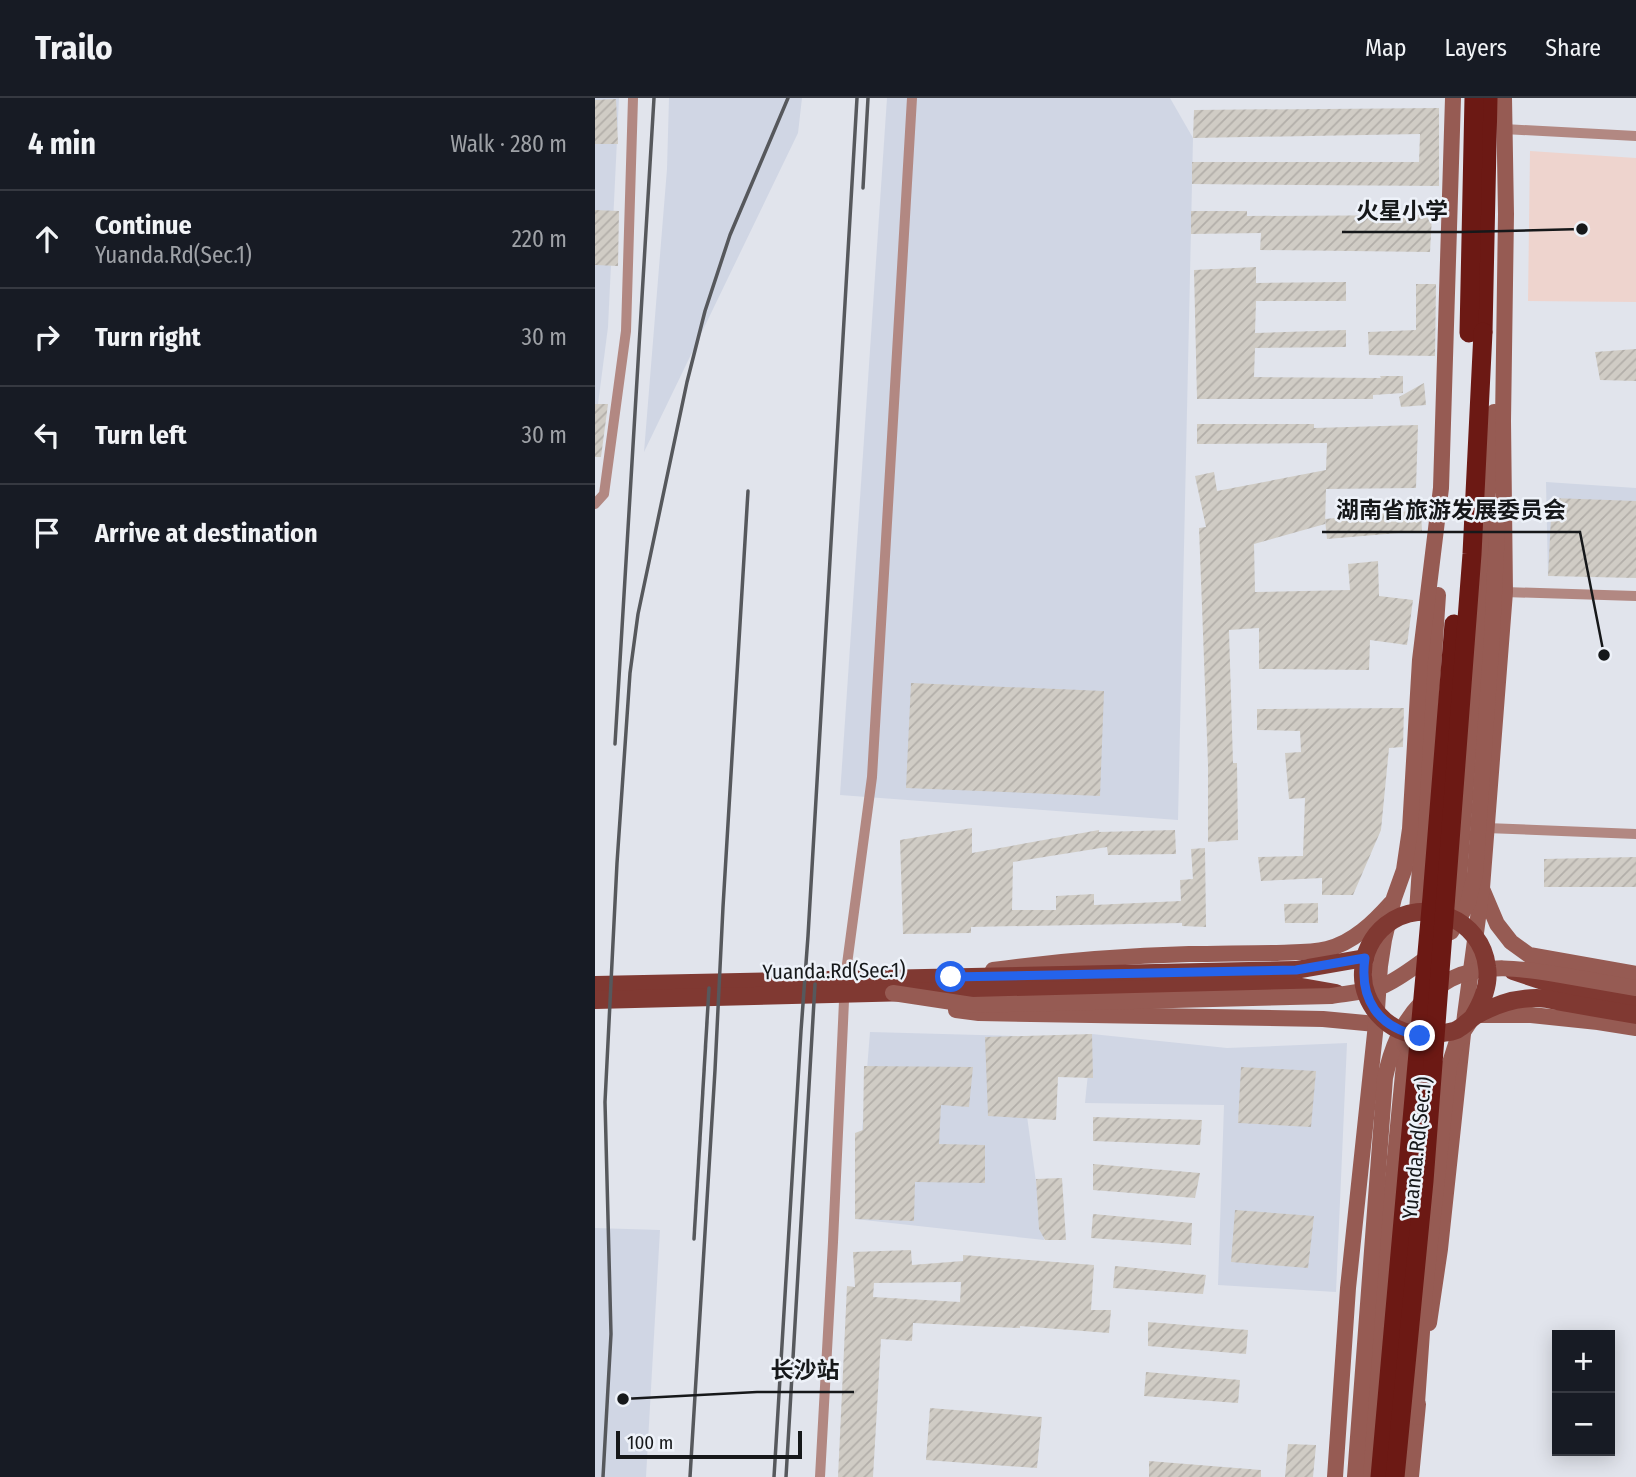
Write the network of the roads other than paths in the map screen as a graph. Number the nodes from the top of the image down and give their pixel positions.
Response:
1 (633, 98) edge
2 (912, 98) edge
3 (1453, 98) edge
4 (1474, 98) edge
5 (1488, 98) edge
6 (1504, 98) edge
7 (1504, 129) junction
8 (1636, 136) edge
9 (1503, 378) junction
10 (1503, 421) junction
11 (595, 504) edge
12 (1432, 570) junction
13 (1505, 592) junction
14 (1636, 596) edge
15 (1486, 828) junction
16 (1636, 834) edge
17 (1482, 888) junction
18 (1394, 898) junction
19 (1417, 912) junction
20 (1456, 919) junction
21 (1485, 955) junction
22 (1365, 958) junction
23 (1636, 974) edge
24 (951, 977) junction
25 (595, 985) edge
26 (1636, 988) edge
27 (847, 989) junction
28 (893, 993) junction
29 (1368, 999) junction
30 (1636, 999) edge
31 (595, 1000) edge
32 (1636, 1015) edge
33 (1469, 1016) junction
34 (1376, 1024) junction
35 (1636, 1028) edge
36 (1408, 1033) junction
37 (820, 1477) edge
38 (1335, 1477) edge
39 (1355, 1477) edge
40 (1364, 1477) edge
41 (1380, 1477) edge
42 (1395, 1477) edge
43 (1411, 1477) edge

1 - 11 street
2 - 27 street
3 - 12 main road
4 - 41 highway, bridge
5 - 42 highway, bridge
6 - 7 main road
7 - 8 street
7 - 9 main road
9 - 10 main road
9 - 20 main road
10 - 13 main road
10 - 28 main road, bridge
12 - 18 main road
12 - 19 main road
13 - 14 street
13 - 15 main road
15 - 16 street
15 - 17 main road
17 - 23 main road
17 - 33 main road
18 - 24 main road
18 - 34 main road
19 - 20 main road, bridge
19 - 22 main road, bridge
20 - 21 main road, bridge
21 - 30 main road, bridge
21 - 33 main road, bridge
22 - 24 main road, Yuanda.Rd(Sec.1)
22 - 29 main road, bridge
24 - 27 main road, Yuanda.Rd(Sec.1)
25 - 27 main road, Yuanda.Rd(Sec.1)
26 - 39 main road, bridge
27 - 28 main road, Yuanda.Rd(Sec.1)
27 - 31 main road, Yuanda.Rd(Sec.1)
27 - 34 main road
27 - 37 street
28 - 29 main road, Yuanda.Rd(Sec.1), bridge
29 - 36 main road, bridge
32 - 33 main road, bridge
33 - 35 main road
33 - 36 main road, bridge
33 - 43 main road, Yuanda.Rd(Sec.1), bridge
34 - 38 main road
36 - 40 main road

